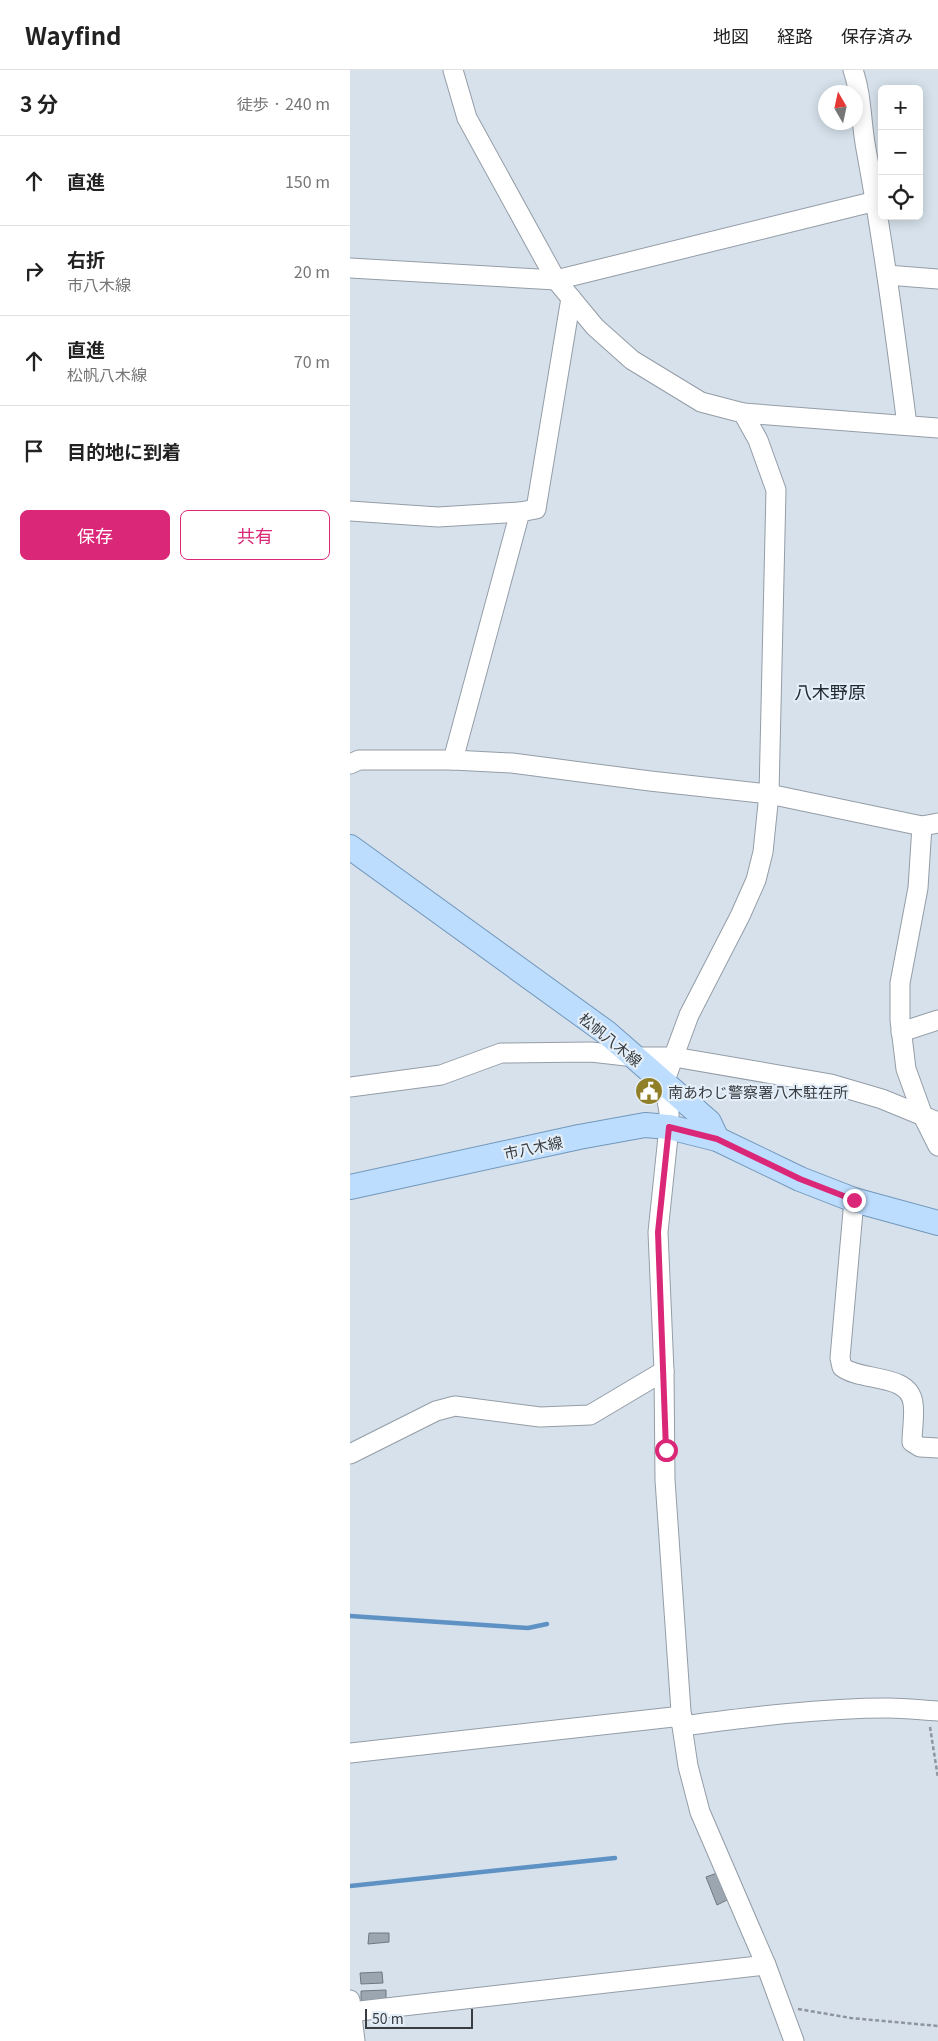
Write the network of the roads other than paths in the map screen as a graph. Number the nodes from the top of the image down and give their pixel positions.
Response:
1 (453, 70) edge
2 (853, 70) edge
3 (876, 201) junction
4 (350, 268) edge
5 (887, 275) junction
6 (938, 279) edge
7 (556, 280) junction
8 (571, 298) junction
9 (743, 413) junction
10 (907, 425) junction
11 (938, 428) edge
12 (350, 511) edge
13 (520, 512) junction
14 (453, 760) junction
15 (350, 764) edge
16 (770, 794) junction
17 (930, 825) edge
18 (350, 847) edge
19 (938, 1020) edge
20 (901, 1032) junction
21 (635, 1057) junction
22 (674, 1057) junction
23 (664, 1083) junction
24 (350, 1087) edge
25 (931, 1119) edge
26 (669, 1127) junction
27 (717, 1139) junction
28 (938, 1146) edge
29 (350, 1187) edge
30 (854, 1200) junction
31 (938, 1222) edge
32 (664, 1371) junction
33 (938, 1448) edge
34 (350, 1454) edge
35 (933, 1710) edge
36 (682, 1721) junction
37 (350, 1753) edge
38 (766, 1965) junction
39 (350, 2008) edge
40 (355, 2041) edge
41 (794, 2041) edge

1 - 7 street
2 - 3 street
3 - 5 street
3 - 7 street
4 - 7 street
5 - 6 street
5 - 10 street
7 - 8 street
8 - 9 street
8 - 13 street
9 - 10 street
9 - 16 street
10 - 11 street
12 - 13 street
13 - 14 street
14 - 15 street
14 - 16 street
16 - 17 street
16 - 22 street
17 - 20 street
18 - 21 main road, 松帆八木線
19 - 20 street
20 - 25 street
21 - 22 street
21 - 23 main road, 松帆八木線
21 - 24 street
22 - 23 street
22 - 25 street
23 - 26 street
23 - 27 main road, 松帆八木線
25 - 28 street
26 - 27 main road, 市八木線
26 - 29 main road, 市八木線
26 - 32 street
27 - 30 main road
30 - 31 main road
30 - 33 street
32 - 34 street
32 - 36 street
35 - 36 street
36 - 37 street
36 - 38 street
38 - 39 street
38 - 41 street
39 - 40 street

